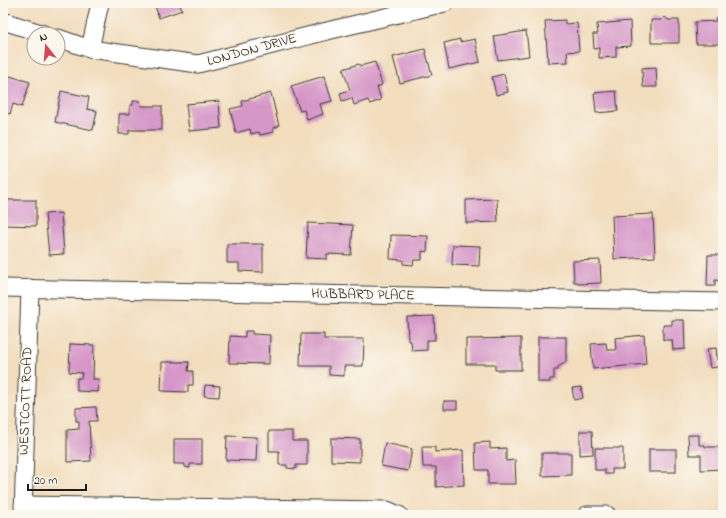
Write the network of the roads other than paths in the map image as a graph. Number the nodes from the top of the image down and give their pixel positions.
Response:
1 (100, 3) edge
2 (445, 3) edge
3 (3, 20) edge
4 (26, 28) edge
5 (66, 41) edge
6 (90, 49) junction
7 (3, 288) edge
8 (30, 288) junction
9 (723, 302) edge
10 (23, 510) edge
11 (267, 512) edge
12 (399, 515) edge
13 (587, 515) edge
14 (607, 515) edge

1 - 6 street
2 - 6 street, LONDON DRIVE
3 - 4 street
5 - 6 street, LONDON DRIVE
7 - 8 street, HUBBARD PLACE
8 - 9 street, HUBBARD PLACE
8 - 10 street, WESTCOTT ROAD
10 - 11 street
11 - 12 street
13 - 14 street

